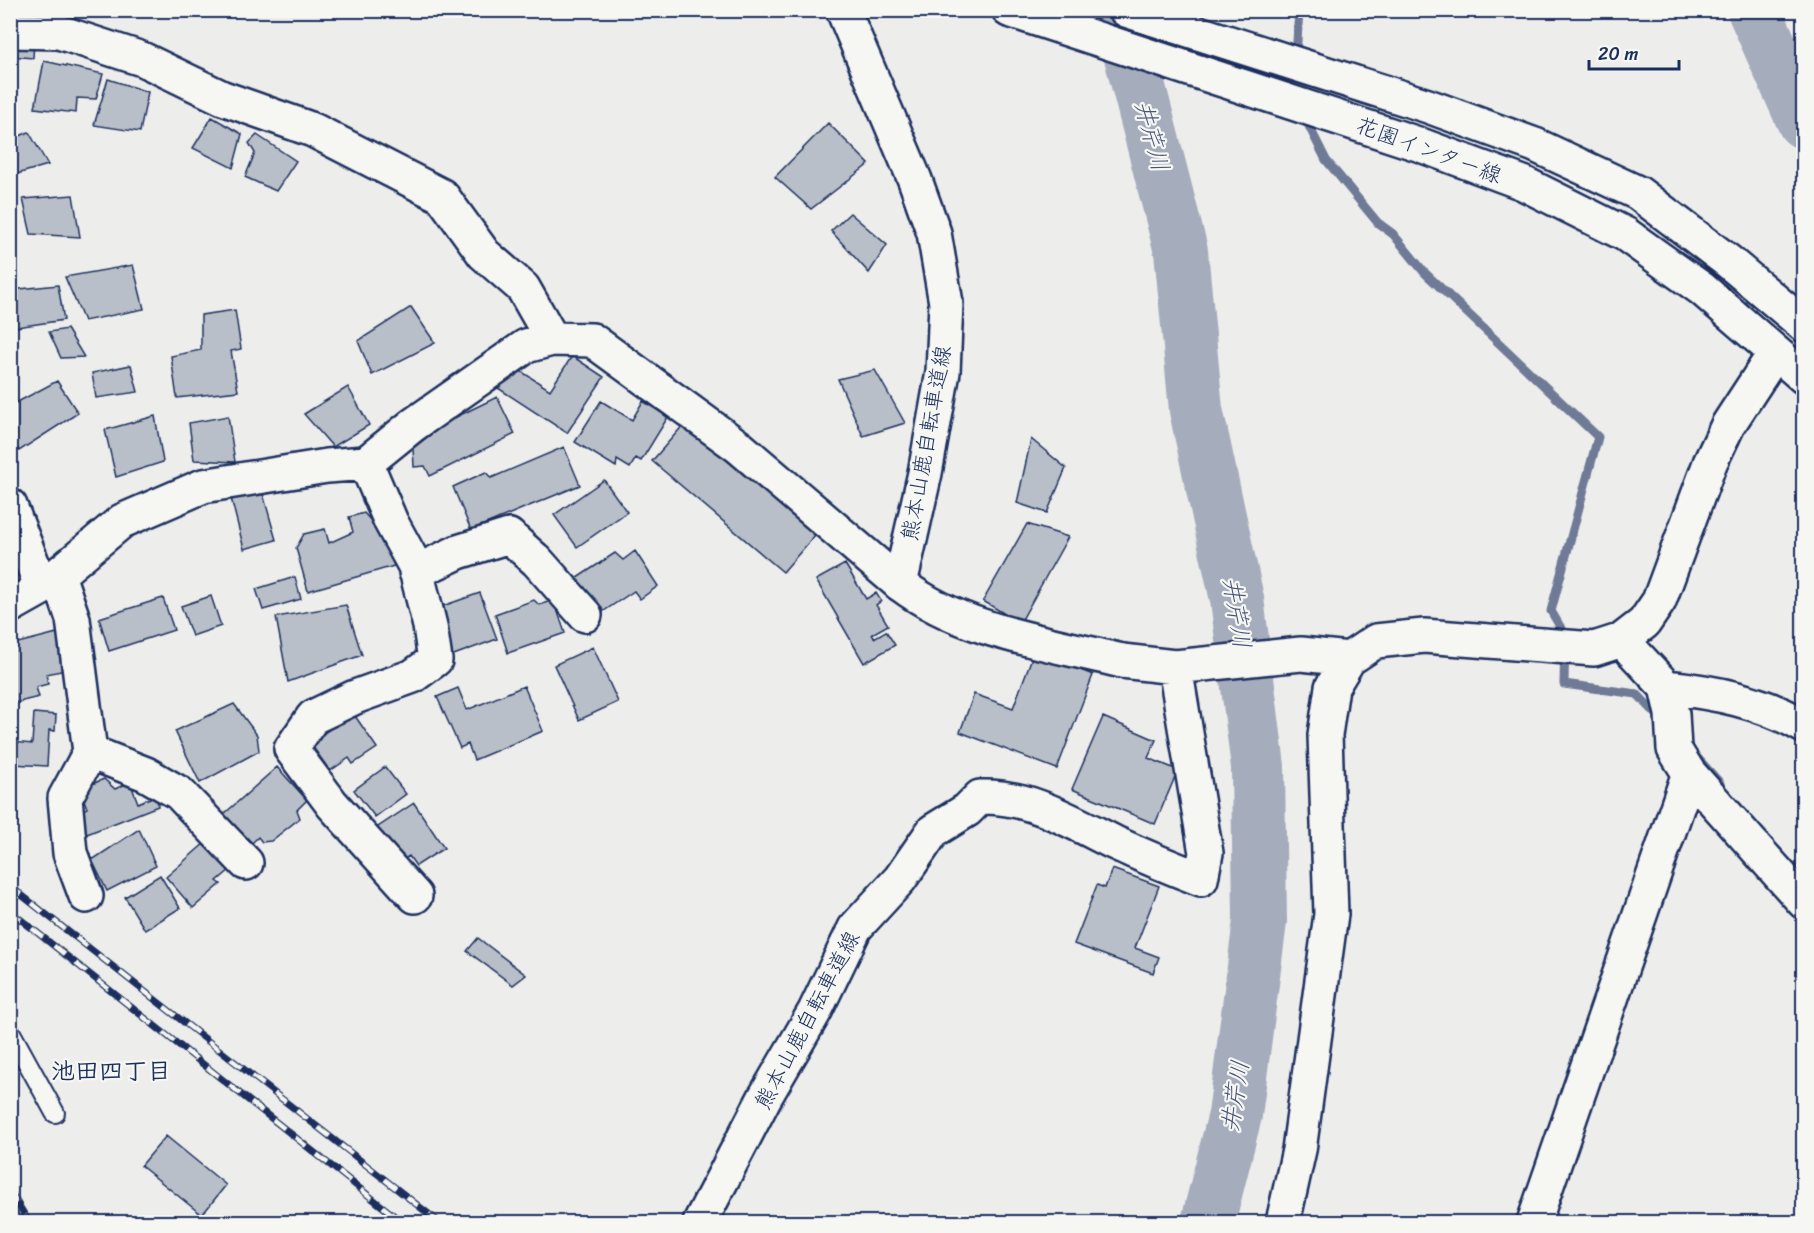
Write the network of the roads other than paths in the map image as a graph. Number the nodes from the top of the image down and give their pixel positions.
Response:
1 (843, 10) edge
2 (1009, 10) edge
3 (1126, 10) edge
4 (10, 31) edge
5 (1803, 325) edge
6 (552, 339) junction
7 (1775, 352) junction
8 (1803, 377) edge
9 (366, 463) junction
10 (10, 506) edge
11 (416, 572) junction
12 (50, 581) junction
13 (900, 584) junction
14 (10, 606) edge
15 (585, 615) dead end
16 (1622, 640) junction
17 (1349, 658) junction
18 (1175, 667) junction
19 (1666, 687) junction
20 (1803, 726) edge
21 (90, 752) junction
22 (1689, 774) junction
23 (246, 862) dead end
24 (86, 896) dead end
25 (415, 896) dead end
26 (1803, 902) edge
27 (10, 1031) edge
28 (55, 1113) dead end
29 (700, 1222) edge
30 (1282, 1222) edge
31 (1534, 1222) edge

1 - 13 street, 熊本山鹿自転車道線
2 - 7 street, 花園インター線
3 - 5 street, 花園インター線
4 - 6 street
6 - 9 street
6 - 13 street
7 - 8 street, 花園インター線
7 - 16 street
9 - 11 street
9 - 12 street
10 - 12 street
11 - 15 street
11 - 25 street
12 - 14 street
12 - 21 street
13 - 18 street
16 - 17 street
16 - 19 street
17 - 18 street
17 - 30 street
18 - 29 street, 熊本山鹿自転車道線
19 - 20 street
19 - 22 street
21 - 23 street
21 - 24 street
22 - 26 street
22 - 31 street
27 - 28 lane

